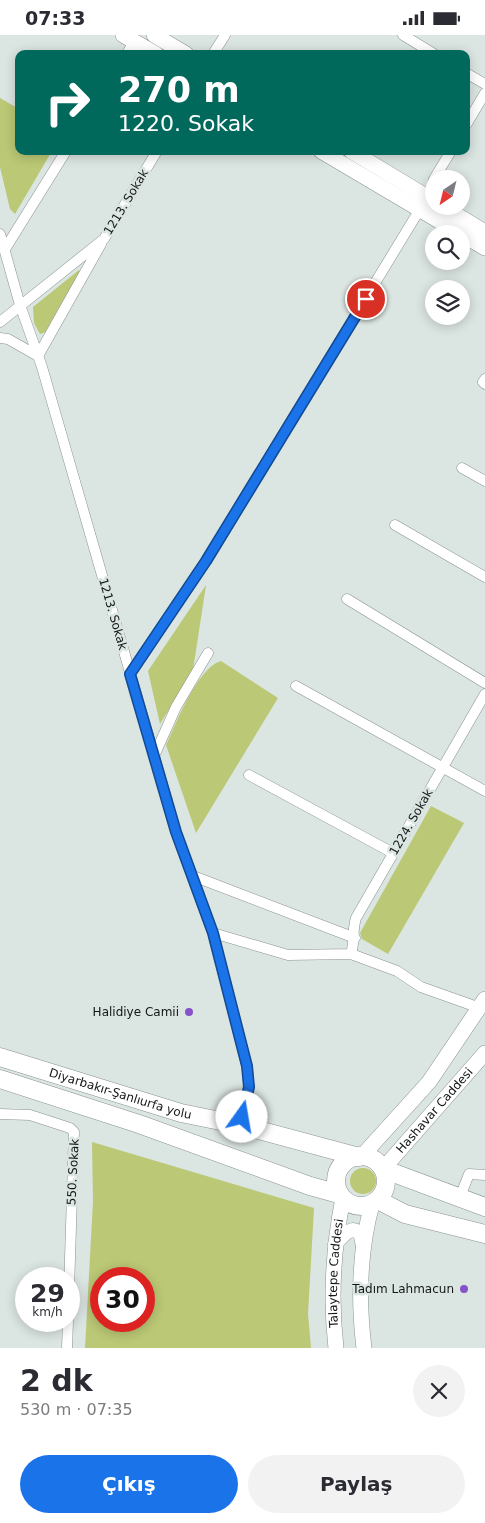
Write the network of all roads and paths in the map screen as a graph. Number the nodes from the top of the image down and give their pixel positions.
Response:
1 (154, 35) edge
2 (225, 35) edge
3 (403, 35) edge
4 (128, 43) edge
5 (146, 50) edge
6 (179, 50) edge
7 (216, 50) edge
8 (427, 50) edge
9 (470, 75) edge
10 (485, 84) edge
11 (485, 93) edge
12 (470, 118) edge
13 (64, 155) edge
14 (155, 155) edge
15 (329, 155) edge
16 (357, 155) edge
17 (448, 155) edge
18 (439, 170) edge
19 (425, 201) edge
20 (425, 202) edge
21 (425, 204) edge
22 (443, 215) edge
23 (457, 215) edge
24 (485, 231) edge
25 (0, 234) edge
26 (104, 239) junction
27 (485, 248) edge
28 (5, 249) junction
29 (20, 305) junction
30 (0, 322) edge
31 (0, 338) edge
32 (38, 356) junction
33 (485, 379) edge
34 (485, 384) edge
35 (462, 468) dead end
36 (485, 481) edge
37 (395, 525) dead end
38 (485, 577) edge
39 (347, 599) dead end
40 (208, 653) dead end
41 (130, 674) junction
42 (485, 683) edge
43 (296, 686) dead end
44 (485, 694) edge
45 (155, 754) junction
46 (443, 767) junction
47 (249, 775) dead end
48 (485, 791) edge
49 (393, 853) junction
50 (193, 876) junction
51 (213, 933) junction
52 (356, 938) junction
53 (351, 954) junction
54 (482, 1004) edge
55 (485, 1053) edge
56 (0, 1057) edge
57 (0, 1079) edge
58 (0, 1114) edge
59 (240, 1125) junction
60 (360, 1157) junction
61 (383, 1169) junction
62 (485, 1175) edge
63 (341, 1196) junction
64 (460, 1197) junction
65 (375, 1202) junction
66 (485, 1207) edge
67 (485, 1235) edge
68 (336, 1244) junction
69 (363, 1246) junction
70 (70, 1267) edge
71 (68, 1332) edge
72 (67, 1348) edge
73 (336, 1348) edge
74 (364, 1348) edge

1 - 6 main road
2 - 7 street
3 - 8 street
4 - 5 main road
9 - 10 street
11 - 12 street
13 - 28 street
14 - 26 street, 1213. Sokak
15 - 20 main road
16 - 19 main road
17 - 18 street
21 - 41 street
22 - 27 main road
23 - 24 main road
25 - 28 street
26 - 29 street, 1213. Sokak
26 - 32 street
28 - 29 street
29 - 30 street, 1213. Sokak
29 - 32 street, 1213. Sokak
31 - 32 street
32 - 41 street, 1213. Sokak
33 - 34 street
35 - 36 street
37 - 38 street
39 - 42 street
40 - 45 street
41 - 45 street, 1213. Sokak
43 - 46 street
44 - 46 street, 1224. Sokak
45 - 50 street, 1213. Sokak
46 - 48 street
46 - 49 street, 1224. Sokak
47 - 49 street
49 - 52 street, 1224. Sokak
50 - 51 street, 1213. Sokak
50 - 52 street
51 - 53 street
51 - 59 street, 1213. Sokak
52 - 53 street, 1224. Sokak
53 - 54 street
54 - 60 main road
55 - 61 main road, Hashavar Caddesi
56 - 59 highway, Diyarbakır-Şanlıurfa yolu
57 - 63 highway, Diyarbakır-Şanlıurfa yolu
58 - 70 street, 550. Sokak
59 - 60 highway, Diyarbakır-Şanlıurfa yolu
60 - 61 highway
60 - 63 highway
61 - 64 highway
61 - 65 highway
62 - 64 street
63 - 65 highway
63 - 68 main road, Talaytepe Caddesi
64 - 66 highway
65 - 67 highway
65 - 69 main road
68 - 69 street
68 - 73 main road, Talaytepe Caddesi
69 - 74 main road
71 - 72 street

